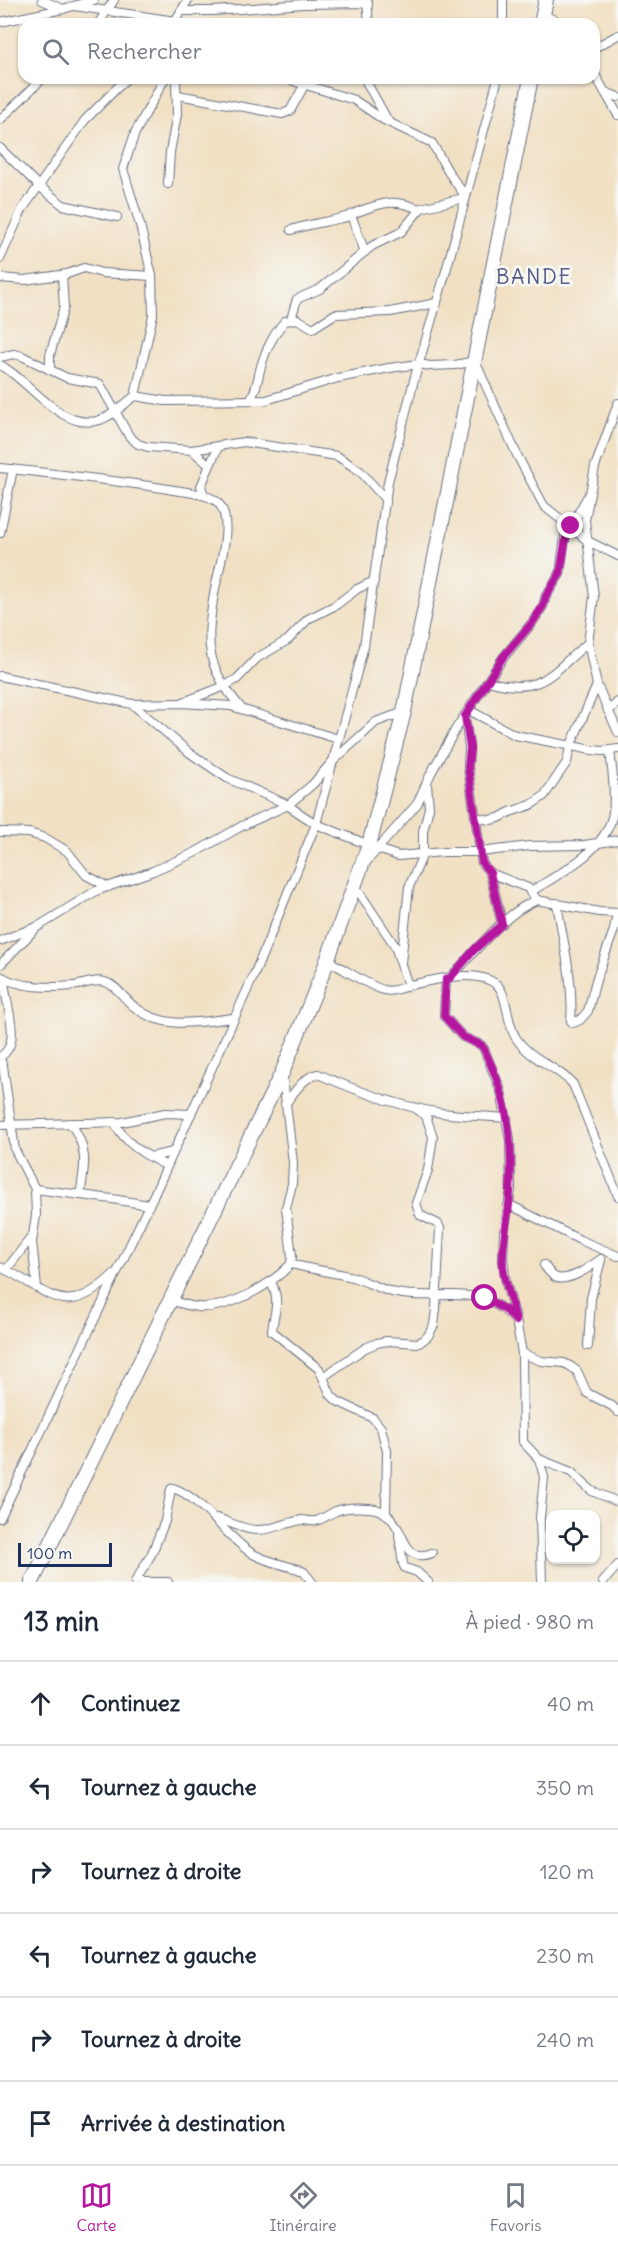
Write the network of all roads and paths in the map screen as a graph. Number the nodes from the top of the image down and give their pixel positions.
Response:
1 (42, 0) edge
2 (94, 0) edge
3 (114, 0) edge
4 (188, 0) edge
5 (503, 0) edge
6 (546, 0) edge
7 (84, 1) edge
8 (368, 2) edge
9 (74, 6) junction
10 (63, 9) junction
11 (109, 10) junction
12 (182, 11) junction
13 (18, 18) edge
14 (19, 18) edge
15 (103, 18) edge
16 (150, 18) edge
17 (178, 18) edge
18 (369, 18) edge
19 (503, 18) edge
20 (542, 18) edge
21 (0, 22) edge
22 (618, 36) edge
23 (600, 45) edge
24 (600, 83) edge
25 (37, 84) edge
26 (121, 84) edge
27 (162, 84) edge
28 (177, 84) edge
29 (305, 84) joint
30 (367, 84) edge
31 (497, 84) edge
32 (530, 84) edge
33 (605, 92) junction
34 (178, 95) junction
35 (618, 97) edge
36 (618, 115) edge
37 (0, 120) edge
38 (389, 122) junction
39 (0, 148) edge
40 (168, 184) dead end
41 (39, 186) junction
42 (465, 197) junction
43 (419, 209) junction
44 (351, 215) junction
45 (117, 217) dead end
46 (291, 230) dead end
47 (365, 252) junction
48 (0, 259) edge
49 (62, 275) junction
50 (152, 276) junction
51 (0, 278) edge
52 (437, 303) junction
53 (291, 319) junction
54 (0, 357) edge
55 (475, 361) junction
56 (418, 364) junction
57 (0, 365) edge
58 (50, 370) junction
59 (135, 396) junction
60 (250, 400) junction
61 (618, 403) edge
62 (114, 412) junction
63 (218, 447) junction
64 (192, 450) junction
65 (209, 465) junction
66 (0, 468) edge
67 (13, 469) junction
68 (590, 492) junction
69 (204, 495) junction
70 (386, 500) junction
71 (571, 526) junction
72 (0, 533) edge
73 (588, 541) junction
74 (618, 556) edge
75 (374, 581) junction
76 (588, 642) junction
77 (0, 676) edge
78 (488, 681) junction
79 (597, 685) junction
80 (225, 686) junction
81 (591, 701) junction
82 (181, 702) junction
83 (604, 702) junction
84 (618, 702) edge
85 (132, 704) junction
86 (242, 709) junction
87 (608, 711) junction
88 (404, 712) junction
89 (467, 713) junction
90 (618, 732) edge
91 (338, 739) junction
92 (570, 747) junction
93 (614, 750) edge
94 (331, 763) junction
95 (427, 783) junction
96 (288, 805) junction
97 (475, 817) junction
98 (316, 824) junction
99 (0, 832) edge
100 (618, 840) edge
101 (596, 843) junction
102 (373, 847) junction
103 (480, 852) junction
104 (423, 854) junction
105 (490, 873) junction
106 (355, 886) junction
107 (108, 887) junction
108 (530, 892) junction
109 (537, 900) junction
110 (557, 903) junction
111 (618, 913) edge
112 (502, 924) junction
113 (39, 926) junction
114 (0, 940) edge
115 (327, 960) junction
116 (401, 963) junction
117 (0, 965) edge
118 (2, 977) edge
119 (448, 979) junction
120 (408, 986) junction
121 (234, 1018) junction
122 (0, 1058) edge
123 (282, 1073) junction
124 (285, 1104) junction
125 (414, 1107) junction
126 (191, 1114) junction
127 (507, 1118) junction
128 (114, 1122) junction
129 (70, 1124) junction
130 (0, 1125) edge
131 (12, 1126) junction
132 (174, 1152) junction
133 (150, 1157) junction
134 (167, 1166) junction
135 (35, 1189) junction
136 (80, 1195) junction
137 (618, 1196) edge
138 (149, 1205) junction
139 (510, 1205) junction
140 (33, 1235) junction
141 (615, 1255) edge
142 (601, 1256) junction
143 (291, 1264) junction
144 (544, 1265) dead end
145 (3, 1269) edge
146 (118, 1269) junction
147 (271, 1282) junction
148 (37, 1288) junction
149 (436, 1296) junction
150 (170, 1300) junction
151 (516, 1321) junction
152 (588, 1346) dead end
153 (522, 1353) junction
154 (541, 1361) junction
155 (523, 1371) junction
156 (323, 1377) junction
157 (618, 1412) edge
158 (539, 1459) junction
159 (618, 1502) edge
160 (386, 1514) junction
161 (213, 1516) junction
162 (0, 1518) edge
163 (398, 1524) junction
164 (432, 1553) dead end
165 (618, 1564) edge
166 (139, 1580) edge
167 (32, 1582) edge
168 (168, 1582) edge
169 (312, 1582) edge
170 (428, 1582) edge
171 (542, 1582) edge
172 (603, 1582) edge

1 - 10 street
2 - 7 street
3 - 11 street
4 - 12 street
5 - 19 street
6 - 20 highway
7 - 9 street
8 - 12 street
8 - 18 street
9 - 10 street
9 - 11 street
10 - 14 street
11 - 15 street
11 - 16 street
12 - 17 street
13 - 21 street
22 - 23 street
24 - 33 street
25 - 37 street
26 - 41 street
27 - 50 street
28 - 34 street
29 - 34 street
29 - 38 street
30 - 38 street
31 - 42 street
32 - 55 highway
33 - 35 street
33 - 36 street
34 - 40 street
38 - 42 street
39 - 41 street
41 - 45 street
41 - 48 street
42 - 43 street
42 - 52 street
43 - 44 street
43 - 47 street
44 - 46 street
44 - 47 street
47 - 53 street
49 - 50 street
49 - 51 street
49 - 58 street
50 - 59 street
52 - 53 street
52 - 56 street
53 - 60 street
54 - 58 street
55 - 56 street
55 - 71 street
55 - 88 highway
56 - 60 street
56 - 70 street
57 - 62 street
58 - 62 street
59 - 60 street
59 - 62 street
61 - 68 street
62 - 64 street
63 - 64 street
63 - 65 street
63 - 70 street
64 - 65 street
65 - 69 street
66 - 67 street
67 - 69 street
67 - 72 street
68 - 71 street
68 - 73 street
69 - 80 street
70 - 75 street
71 - 73 street
71 - 78 street
73 - 74 street
73 - 76 street
75 - 80 street
75 - 91 street
76 - 78 street
76 - 79 street
77 - 85 street
78 - 89 street
79 - 81 street
79 - 83 street
80 - 82 street
80 - 86 street
81 - 83 street
81 - 92 street
82 - 85 street
82 - 86 street
83 - 87 street
84 - 87 street
85 - 96 street
86 - 91 street
87 - 90 street
88 - 94 street
88 - 102 highway
89 - 92 street
89 - 95 street
89 - 97 street
91 - 94 street
92 - 93 street
92 - 97 street
93 - 101 street
94 - 96 street
94 - 98 street
95 - 102 street
95 - 104 street
96 - 98 street
96 - 107 street
97 - 103 street
98 - 102 street
98 - 121 street
99 - 107 street
100 - 101 street
101 - 103 street
101 - 108 street
102 - 104 street
102 - 106 highway
103 - 104 street
103 - 105 street
104 - 116 street
105 - 108 street
105 - 112 street
106 - 115 highway
106 - 116 street
107 - 113 street
108 - 109 street
109 - 110 street
109 - 112 street
110 - 111 street
110 - 111 street
112 - 119 street
113 - 114 street
113 - 117 street
115 - 120 street
115 - 123 highway
116 - 120 street
118 - 121 street
118 - 122 street
119 - 120 street
119 - 127 street
119 - 137 street
121 - 126 street
122 - 131 street
123 - 124 street
123 - 150 highway
124 - 125 street
124 - 143 street
125 - 127 street
125 - 149 street
126 - 128 street
126 - 132 street
127 - 139 street
128 - 129 street
128 - 133 street
129 - 131 street
129 - 136 street
130 - 131 street
131 - 135 street
132 - 133 street
132 - 134 street
133 - 134 street
134 - 138 street
135 - 136 street
135 - 140 street
136 - 138 street
138 - 146 street
139 - 142 street
139 - 151 street
140 - 145 street
140 - 148 street
141 - 142 street
142 - 144 street
142 - 152 street
143 - 147 street
143 - 149 street
145 - 148 street
146 - 148 street
146 - 162 street
147 - 150 street
147 - 156 street
149 - 151 street
149 - 156 street
150 - 167 highway
151 - 153 street
153 - 154 street
153 - 155 street
154 - 155 street
154 - 157 street
155 - 158 street
156 - 160 street
158 - 159 street
158 - 171 street
160 - 161 street
160 - 163 street
161 - 166 street
161 - 169 street
163 - 164 street
163 - 170 street
165 - 172 street
166 - 168 street

